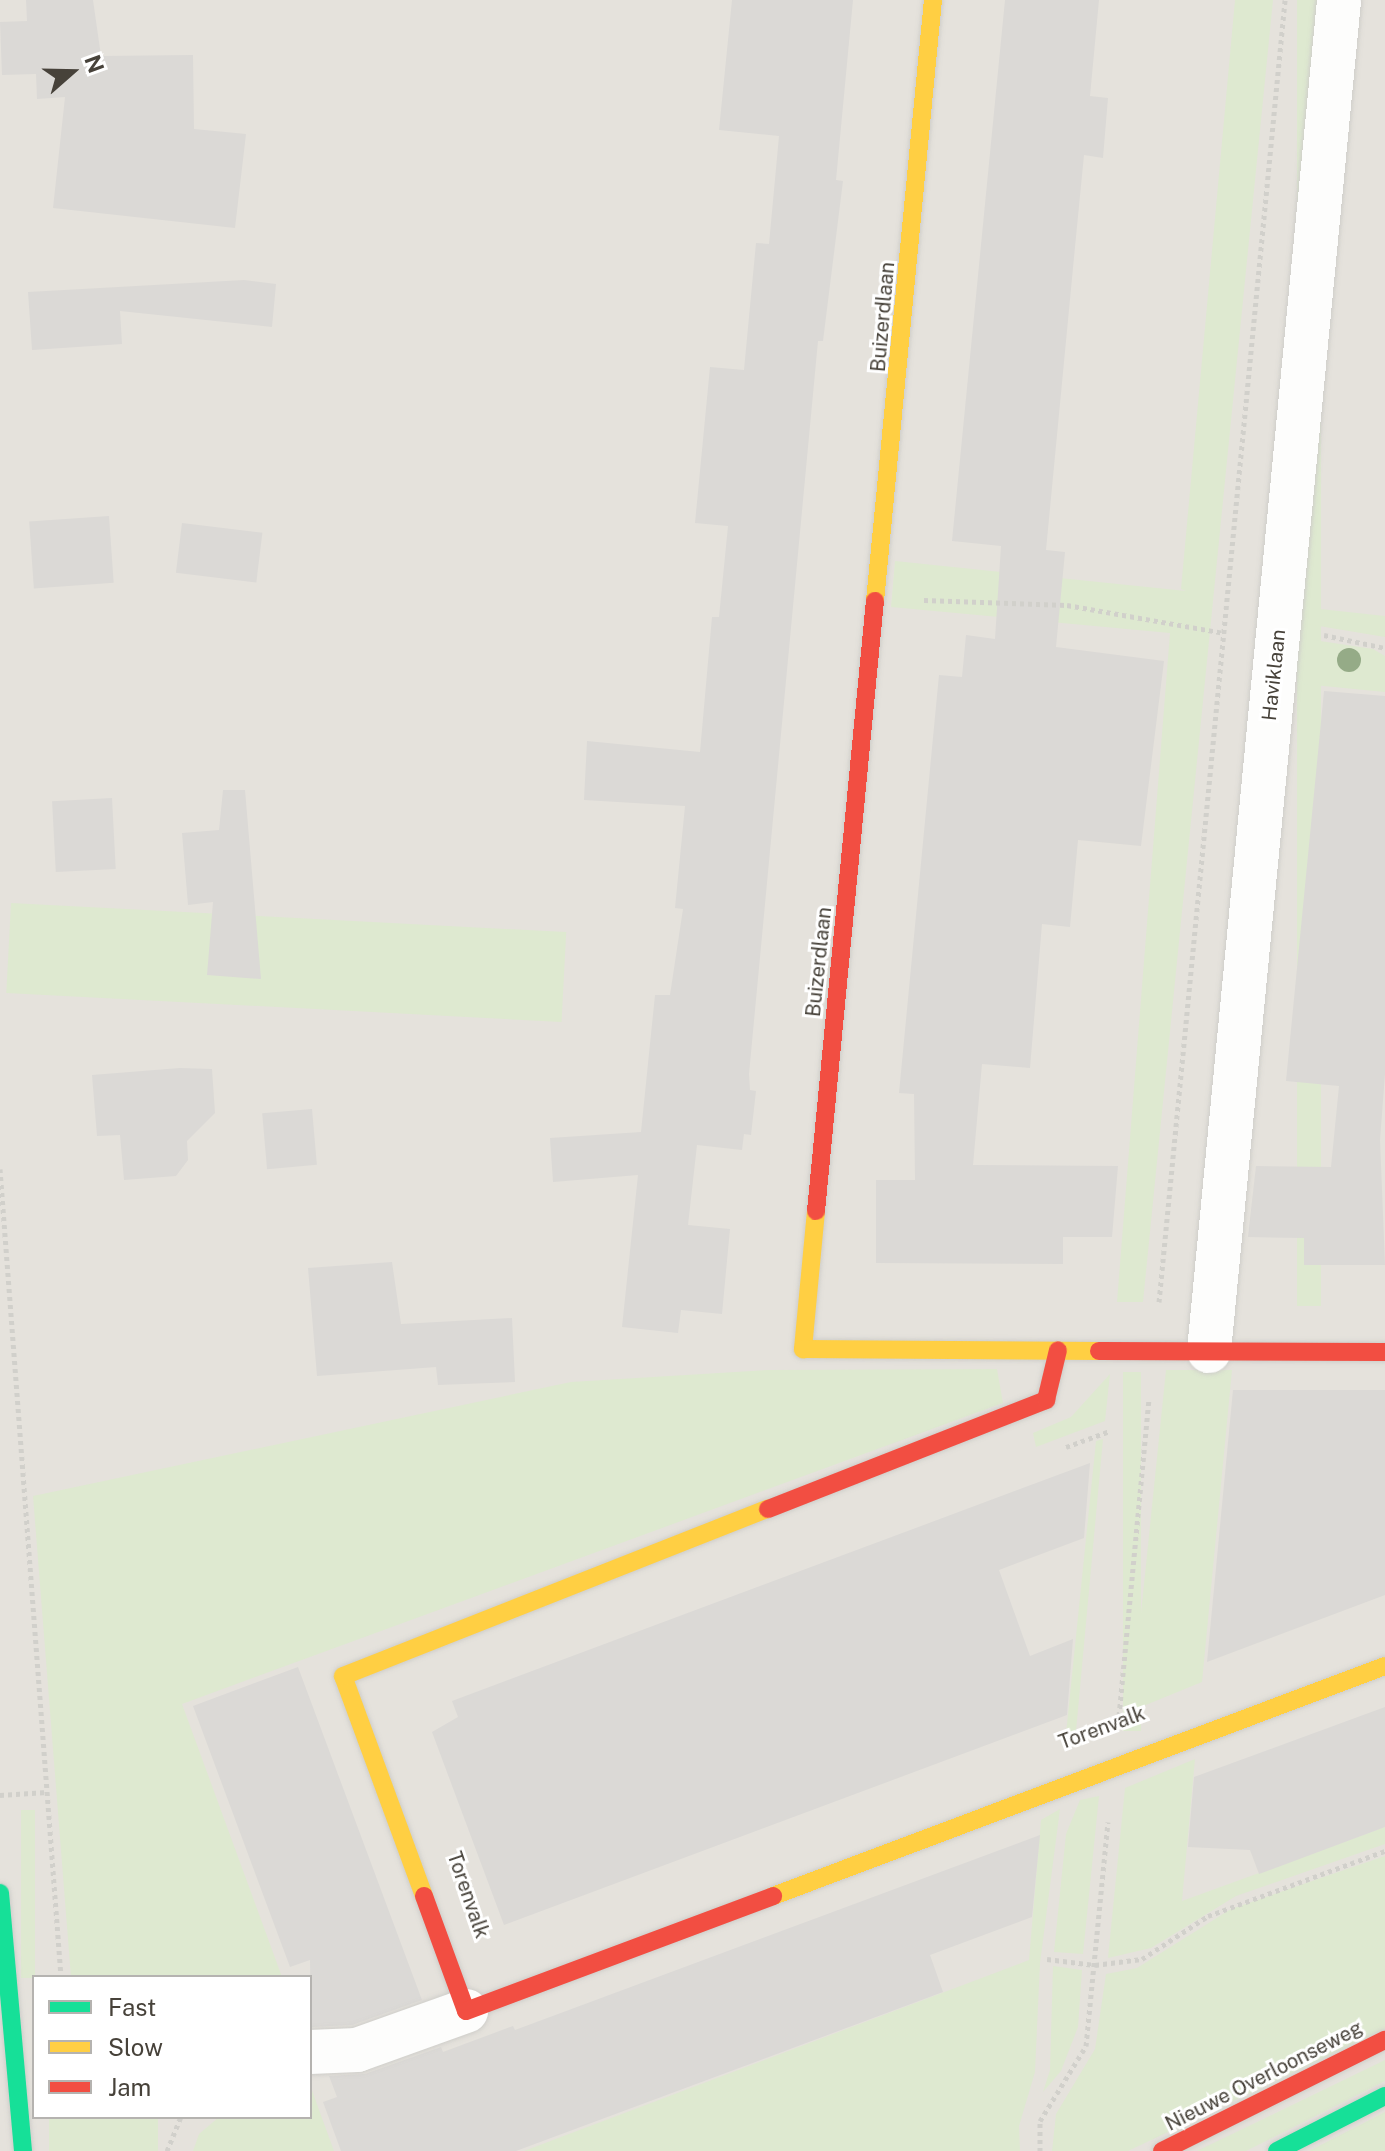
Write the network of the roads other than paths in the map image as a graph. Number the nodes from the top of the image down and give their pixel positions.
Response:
1 (933, 0) edge
2 (1339, 0) edge
3 (1058, 1350) junction
4 (1209, 1351) junction
5 (1385, 1352) edge
6 (1385, 1666) edge
7 (0, 1893) edge
8 (466, 2011) junction
9 (1385, 2040) edge
10 (312, 2052) edge
11 (1385, 2096) edge
12 (23, 2151) edge
13 (1162, 2151) edge
14 (1277, 2151) edge

1 - 3 street, Buizerdlaan
2 - 4 street, Haviklaan
3 - 4 street, Buizerdlaan
3 - 8 street, Torenvalk
4 - 5 street, Buizerdlaan
6 - 8 street, Torenvalk
7 - 12 street
8 - 10 street, Torenvalk
9 - 13 street, Nieuwe Overloonseweg
11 - 14 street

